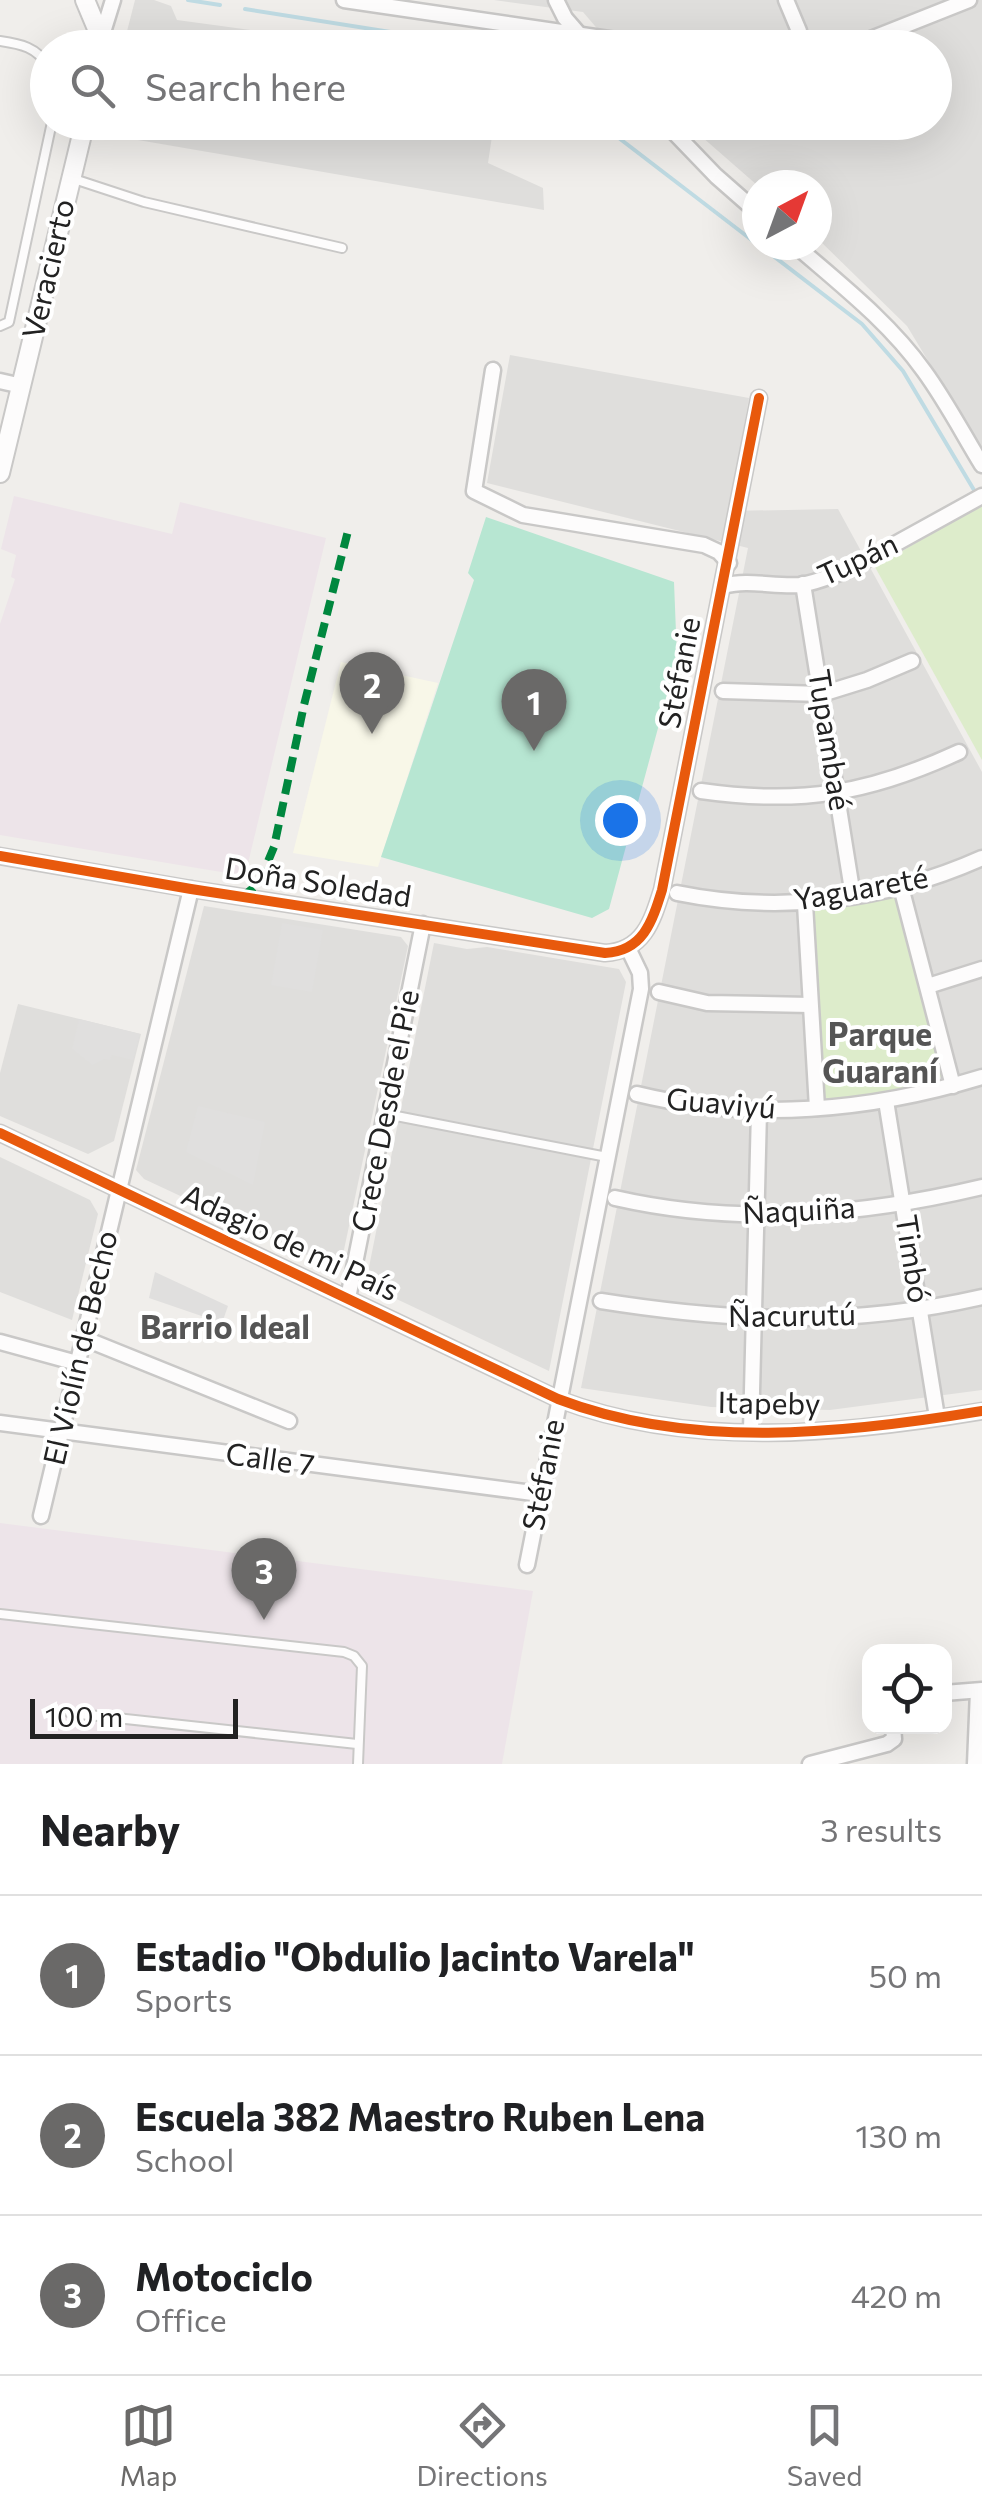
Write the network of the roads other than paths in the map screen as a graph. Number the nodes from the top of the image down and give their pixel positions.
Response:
1 (85, 0) edge
2 (113, 0) edge
3 (344, 0) edge
4 (556, 0) edge
5 (786, 0) edge
6 (968, 0) edge
7 (97, 30) edge
8 (104, 30) edge
9 (550, 30) edge
10 (575, 30) edge
11 (799, 30) edge
12 (893, 30) edge
13 (0, 41) edge
14 (30, 48) edge
15 (48, 140) edge
16 (80, 140) edge
17 (681, 140) edge
18 (71, 178) junction
19 (742, 199) edge
20 (342, 248) dead end
21 (811, 260) edge
22 (0, 326) edge
23 (493, 370) dead end
24 (0, 381) edge
25 (22, 386) junction
26 (759, 398) dead end
27 (982, 466) edge
28 (0, 473) edge
29 (982, 496) edge
30 (729, 563) junction
31 (803, 584) junction
32 (724, 586) junction
33 (912, 661) dead end
34 (723, 692) dead end
35 (822, 694) junction
36 (959, 752) dead end
37 (701, 791) dead end
38 (838, 793) junction
39 (0, 856) edge
40 (982, 858) edge
41 (900, 887) junction
42 (191, 889) junction
43 (678, 893) dead end
44 (853, 896) junction
45 (805, 904) junction
46 (423, 924) junction
47 (628, 948) junction
48 (982, 969) edge
49 (928, 986) junction
50 (660, 992) dead end
51 (810, 1005) junction
52 (982, 1078) edge
53 (953, 1086) junction
54 (637, 1094) dead end
55 (886, 1102) junction
56 (817, 1108) junction
57 (759, 1111) junction
58 (386, 1114) junction
59 (0, 1133) edge
60 (608, 1157) junction
61 (982, 1187) edge
62 (119, 1189) junction
63 (615, 1198) dead end
64 (902, 1203) junction
65 (756, 1216) junction
66 (982, 1297) edge
67 (348, 1298) junction
68 (601, 1301) dead end
69 (920, 1310) junction
70 (753, 1320) junction
71 (83, 1338) junction
72 (0, 1342) edge
73 (78, 1363) junction
74 (558, 1399) junction
75 (982, 1411) edge
76 (938, 1418) junction
77 (290, 1420) dead end
78 (0, 1423) edge
79 (61, 1432) junction
80 (752, 1432) junction
81 (540, 1494) junction
82 (41, 1516) dead end
83 (527, 1565) dead end
84 (0, 1614) edge
85 (980, 1691) edge
86 (952, 1693) edge
87 (70, 1712) dead end
88 (894, 1734) edge
89 (357, 1744) junction
90 (358, 1764) edge
91 (810, 1764) edge
92 (974, 1764) edge

1 - 7 street
2 - 8 street
3 - 9 street
4 - 10 street
5 - 11 street
6 - 12 street
13 - 14 lane
15 - 22 lane
16 - 18 street, Veracierto
17 - 19 street
18 - 20 lane
18 - 25 street, Veracierto
21 - 27 street
23 - 30 street
24 - 25 street
25 - 28 street, Veracierto
26 - 30 street, Stéfanie
29 - 31 street, Tupán
30 - 32 street, Stéfanie
31 - 32 street, Tupán
31 - 35 street, Tupambaé
32 - 47 street, Stéfanie
33 - 35 street
34 - 35 street
35 - 38 street, Tupambaé
36 - 38 street
37 - 38 street
38 - 44 street, Tupambaé
39 - 42 street, Doña Soledad
40 - 41 street, Yaguareté
41 - 44 street, Yaguareté
41 - 49 street
42 - 46 street, Doña Soledad
42 - 62 street, El Violín de Becho
43 - 45 street, Yaguareté
44 - 45 street, Yaguareté
45 - 51 street
46 - 47 street, Doña Soledad
46 - 58 street, Crece Desde el Pie
47 - 60 street, Stéfanie
48 - 49 street
49 - 53 street
50 - 51 street
51 - 56 street
52 - 53 street, Guaviyú
53 - 55 street, Guaviyú
54 - 57 street, Guaviyú
55 - 56 street, Guaviyú
55 - 64 street, Timbó
56 - 57 street, Guaviyú
57 - 65 street
58 - 60 lane
58 - 67 street, Crece Desde el Pie
59 - 62 street, Adagio de mi País
60 - 74 street, Stéfanie
61 - 64 street, Ñaquiña
62 - 67 street, Adagio de mi País
62 - 71 street, El Violín de Becho
63 - 65 street, Ñaquiña
64 - 65 street, Ñaquiña
64 - 69 street, Timbó
65 - 70 street
66 - 69 street, Ñacurutú
67 - 74 street, Adagio de mi País
68 - 70 street, Ñacurutú
69 - 70 street, Ñacurutú
69 - 76 street, Timbó
70 - 80 street
71 - 73 street, El Violín de Becho
71 - 77 street
72 - 73 street
73 - 79 street, El Violín de Becho
74 - 80 street, Itapeby
74 - 81 street, Stéfanie
75 - 76 street, Itapeby
76 - 80 street, Itapeby
78 - 79 street, Calle 7
79 - 81 street, Calle 7
79 - 82 street, El Violín de Becho
81 - 83 street, Stéfanie
84 - 89 lane
85 - 86 street
85 - 92 street
87 - 89 lane
88 - 91 street
89 - 90 lane

